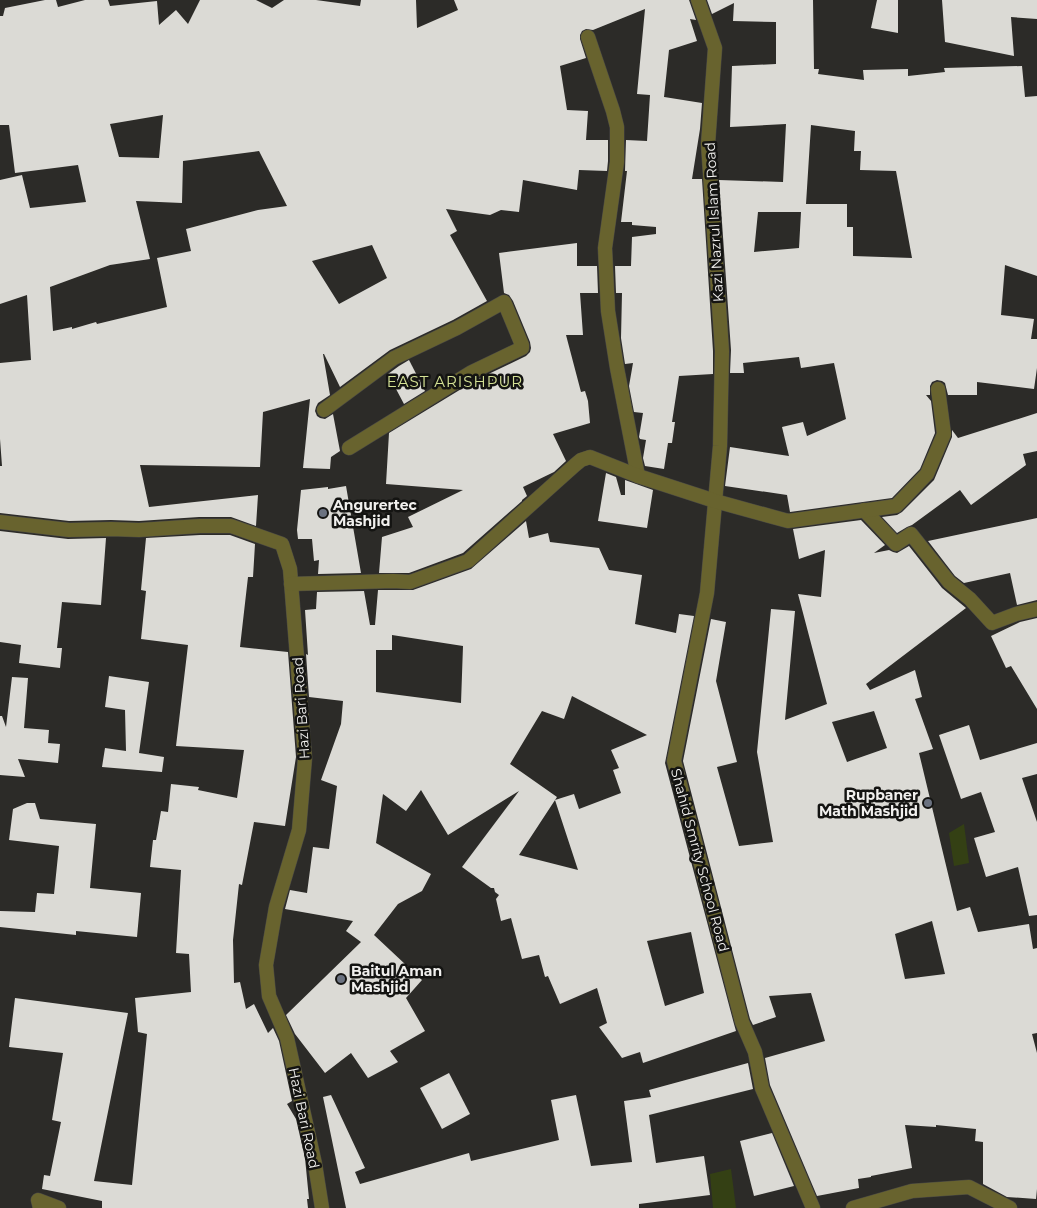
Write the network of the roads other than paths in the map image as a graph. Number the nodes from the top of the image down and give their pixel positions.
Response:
1 (698, 0) edge
2 (588, 37) dead end
3 (938, 390) dead end
4 (324, 410) dead end
5 (349, 448) dead end
6 (638, 476) junction
7 (714, 501) junction
8 (864, 510) junction
9 (0, 522) edge
10 (291, 584) junction
11 (1037, 609) edge
12 (40, 1208) edge
13 (59, 1208) edge
14 (322, 1208) edge
15 (813, 1208) edge
16 (854, 1208) edge
17 (1010, 1208) edge

1 - 7 street, Kazi Nazrul Islam Road
2 - 6 street
3 - 8 street
4 - 5 street
6 - 7 street
6 - 10 street
7 - 8 street
7 - 15 street, Shahid Smrity School Road
8 - 11 street
9 - 10 street, Hazi Bari Road
10 - 14 street, Hazi Bari Road
12 - 13 street
16 - 17 street

